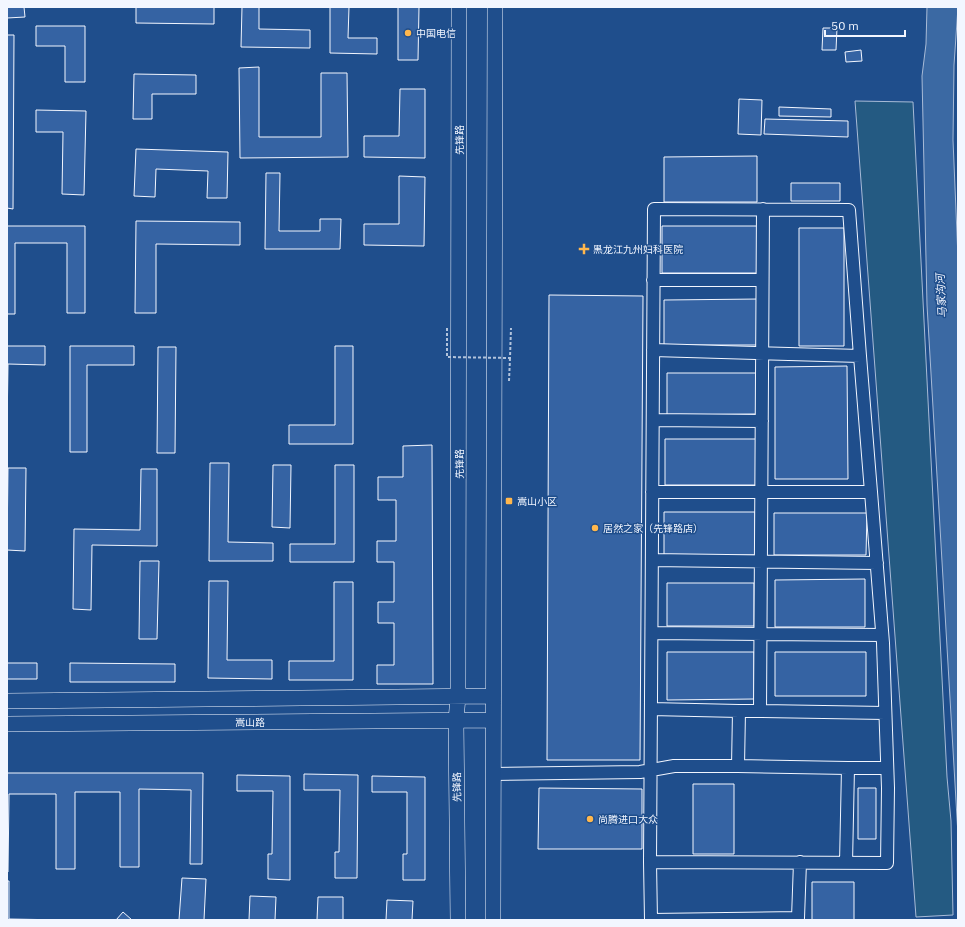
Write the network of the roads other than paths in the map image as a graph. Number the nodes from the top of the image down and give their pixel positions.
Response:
1 (459, 7) edge
2 (495, 7) edge
3 (763, 209) junction
4 (653, 280) junction
5 (762, 280) junction
6 (653, 350) junction
7 (762, 352) junction
8 (860, 356) junction
9 (653, 420) junction
10 (762, 421) junction
11 (652, 492) junction
12 (761, 492) junction
13 (871, 492) junction
14 (652, 560) junction
15 (761, 561) junction
16 (877, 563) junction
17 (652, 633) junction
18 (761, 635) junction
19 (882, 635) junction
20 (458, 696) junction
21 (492, 696) junction
22 (7, 700) edge
23 (651, 709) junction
24 (739, 711) junction
25 (760, 711) junction
26 (885, 713) junction
27 (492, 720) junction
28 (456, 721) junction
29 (7, 724) edge
30 (738, 766) junction
31 (848, 768) junction
32 (887, 768) junction
33 (651, 770) junction
34 (493, 774) junction
35 (650, 862) junction
36 (800, 862) junction
37 (846, 862) junction
38 (458, 920) edge
39 (493, 920) edge

1 - 20 main road, 先锋路
2 - 21 main road
3 - 4 lane
3 - 5 lane
3 - 8 lane
4 - 5 lane
4 - 6 lane
5 - 7 lane
6 - 7 lane
6 - 9 lane
7 - 8 lane
7 - 10 lane
8 - 13 lane
9 - 10 lane
9 - 11 lane
10 - 12 lane
11 - 12 lane
11 - 14 lane
12 - 13 lane
12 - 15 lane
13 - 16 lane
14 - 15 lane
14 - 17 lane
15 - 16 lane
15 - 18 lane
16 - 19 lane
17 - 18 lane
17 - 23 lane
18 - 19 lane
18 - 25 lane
19 - 26 lane
20 - 21 main road
20 - 22 main road
20 - 28 main road, 先锋路
21 - 27 main road
23 - 24 lane
23 - 33 lane
24 - 25 lane
24 - 30 lane
25 - 26 lane
26 - 32 lane
27 - 28 main road, 嵩山路
27 - 34 main road
28 - 29 main road, 嵩山路
28 - 38 main road, 先锋路
30 - 31 lane
30 - 33 lane
31 - 32 lane
31 - 37 lane
32 - 37 lane
33 - 34 lane
33 - 35 lane
34 - 39 main road
35 - 36 lane
35 - 36 lane
36 - 37 lane

